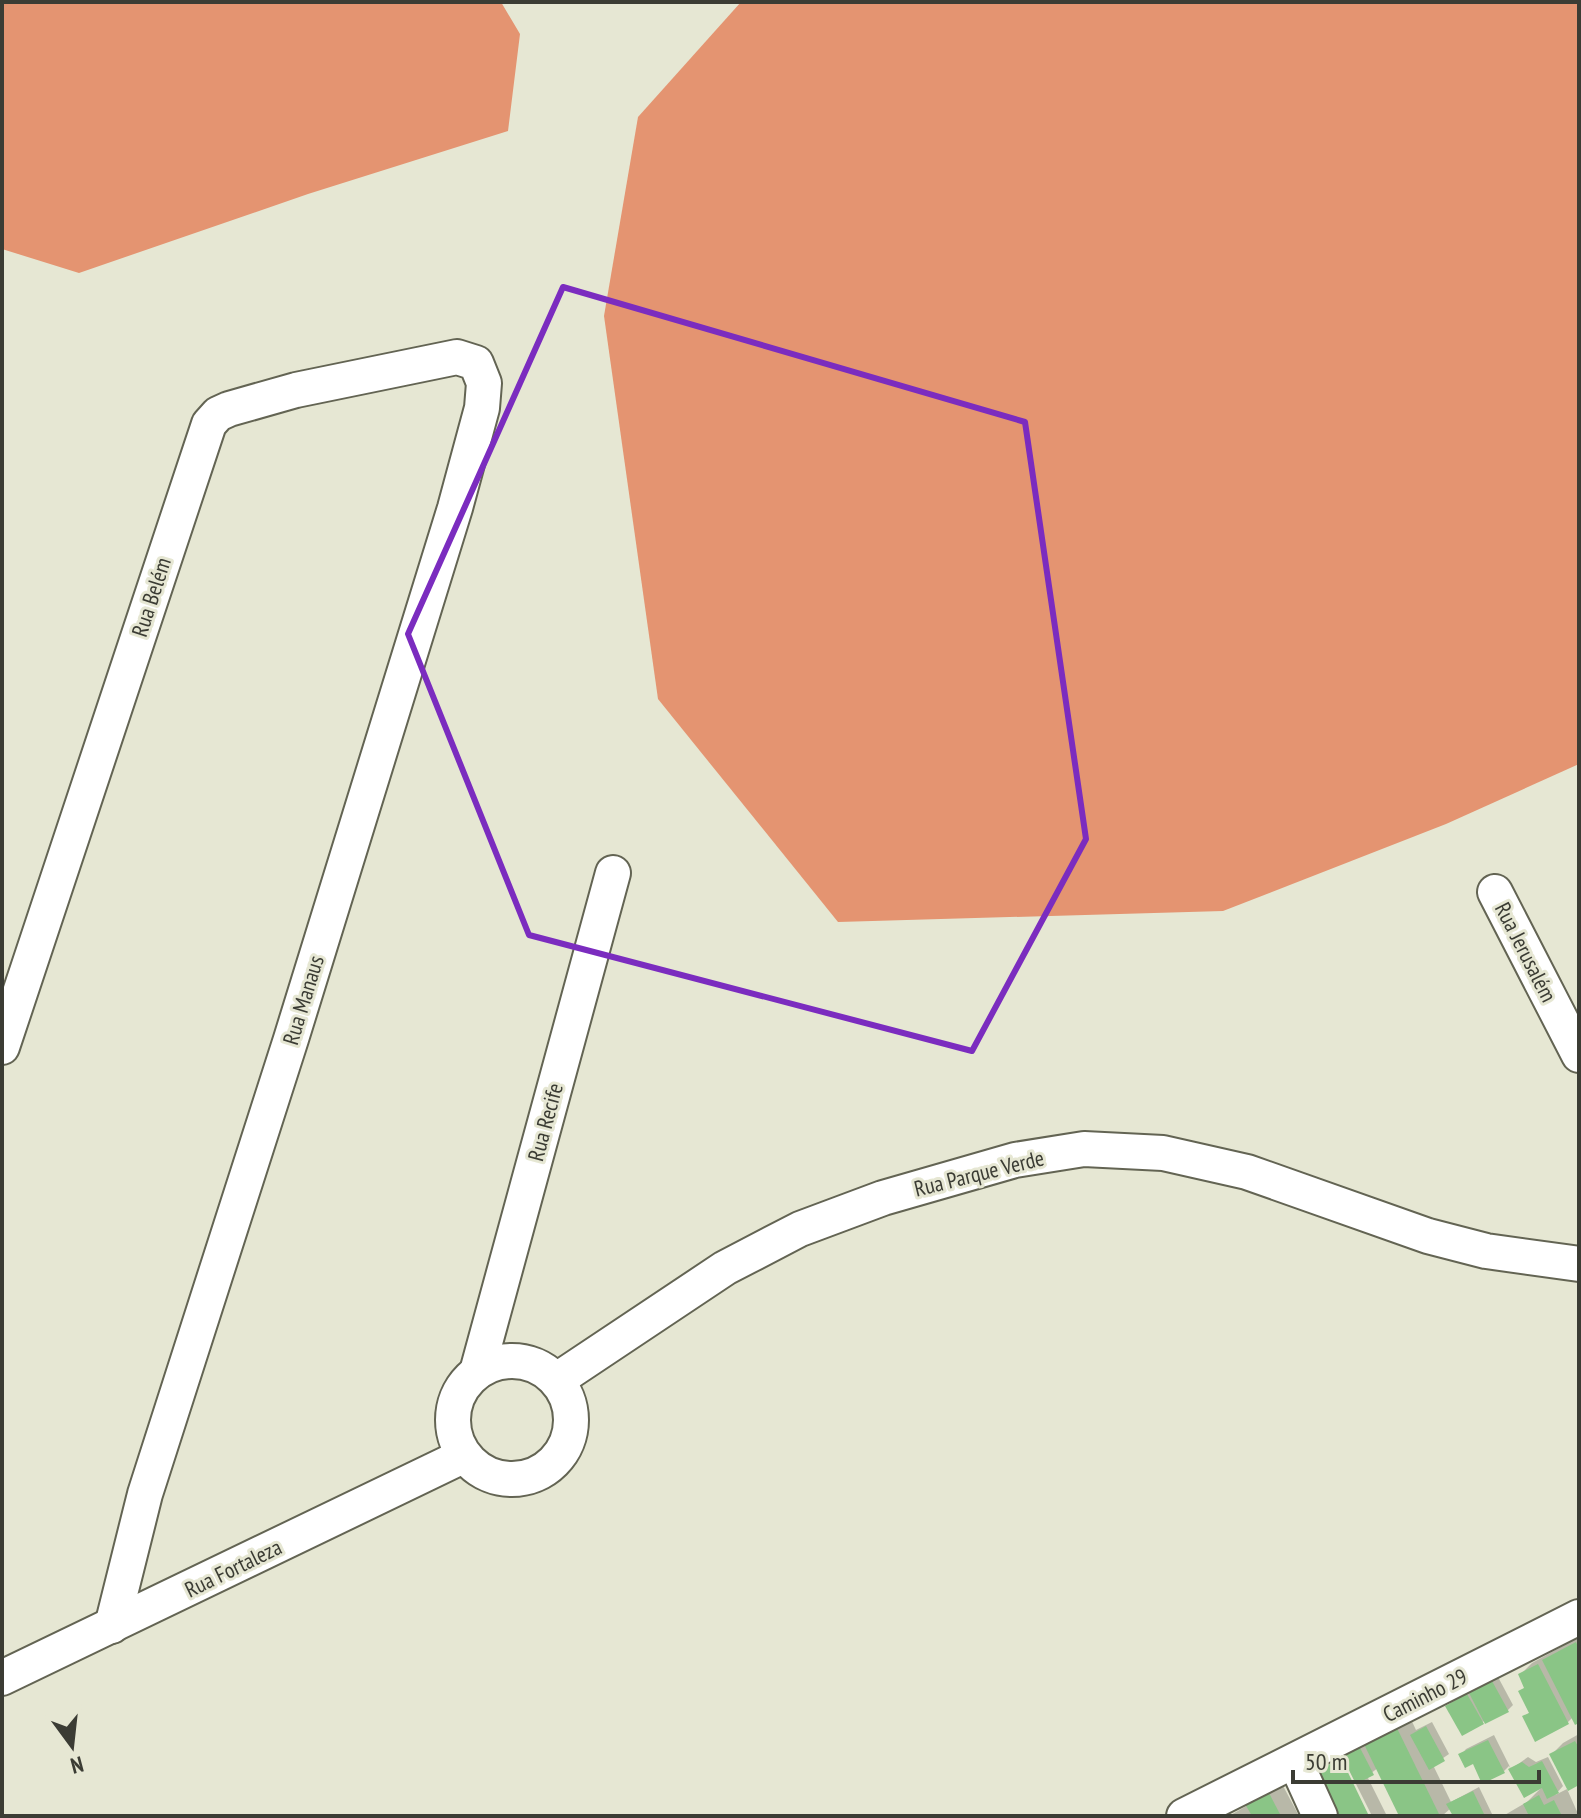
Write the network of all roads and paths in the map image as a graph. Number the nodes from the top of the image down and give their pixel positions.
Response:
1 (482, 372) joint
2 (613, 873) dead end
3 (1495, 892) dead end
4 (2, 1047) edge
5 (1579, 1055) edge
6 (1579, 1264) edge
7 (477, 1372) junction
8 (557, 1380) junction
9 (463, 1456) junction
10 (1579, 1617) edge
11 (112, 1626) junction
12 (2, 1678) edge
13 (1295, 1761) junction
14 (1184, 1816) edge
15 (1320, 1816) edge

1 - 4 street, Rua Belém
1 - 11 street, Rua Manaus
2 - 7 street, Rua Recife
3 - 5 street, Rua Jerusalém
6 - 8 street, Rua Parque Verde
7 - 8 street
7 - 9 street
8 - 9 street
9 - 11 street, Rua Fortaleza
10 - 13 street, Caminho 29
11 - 12 street, Rua Fortaleza
13 - 14 street, Caminho 29
13 - 15 street

